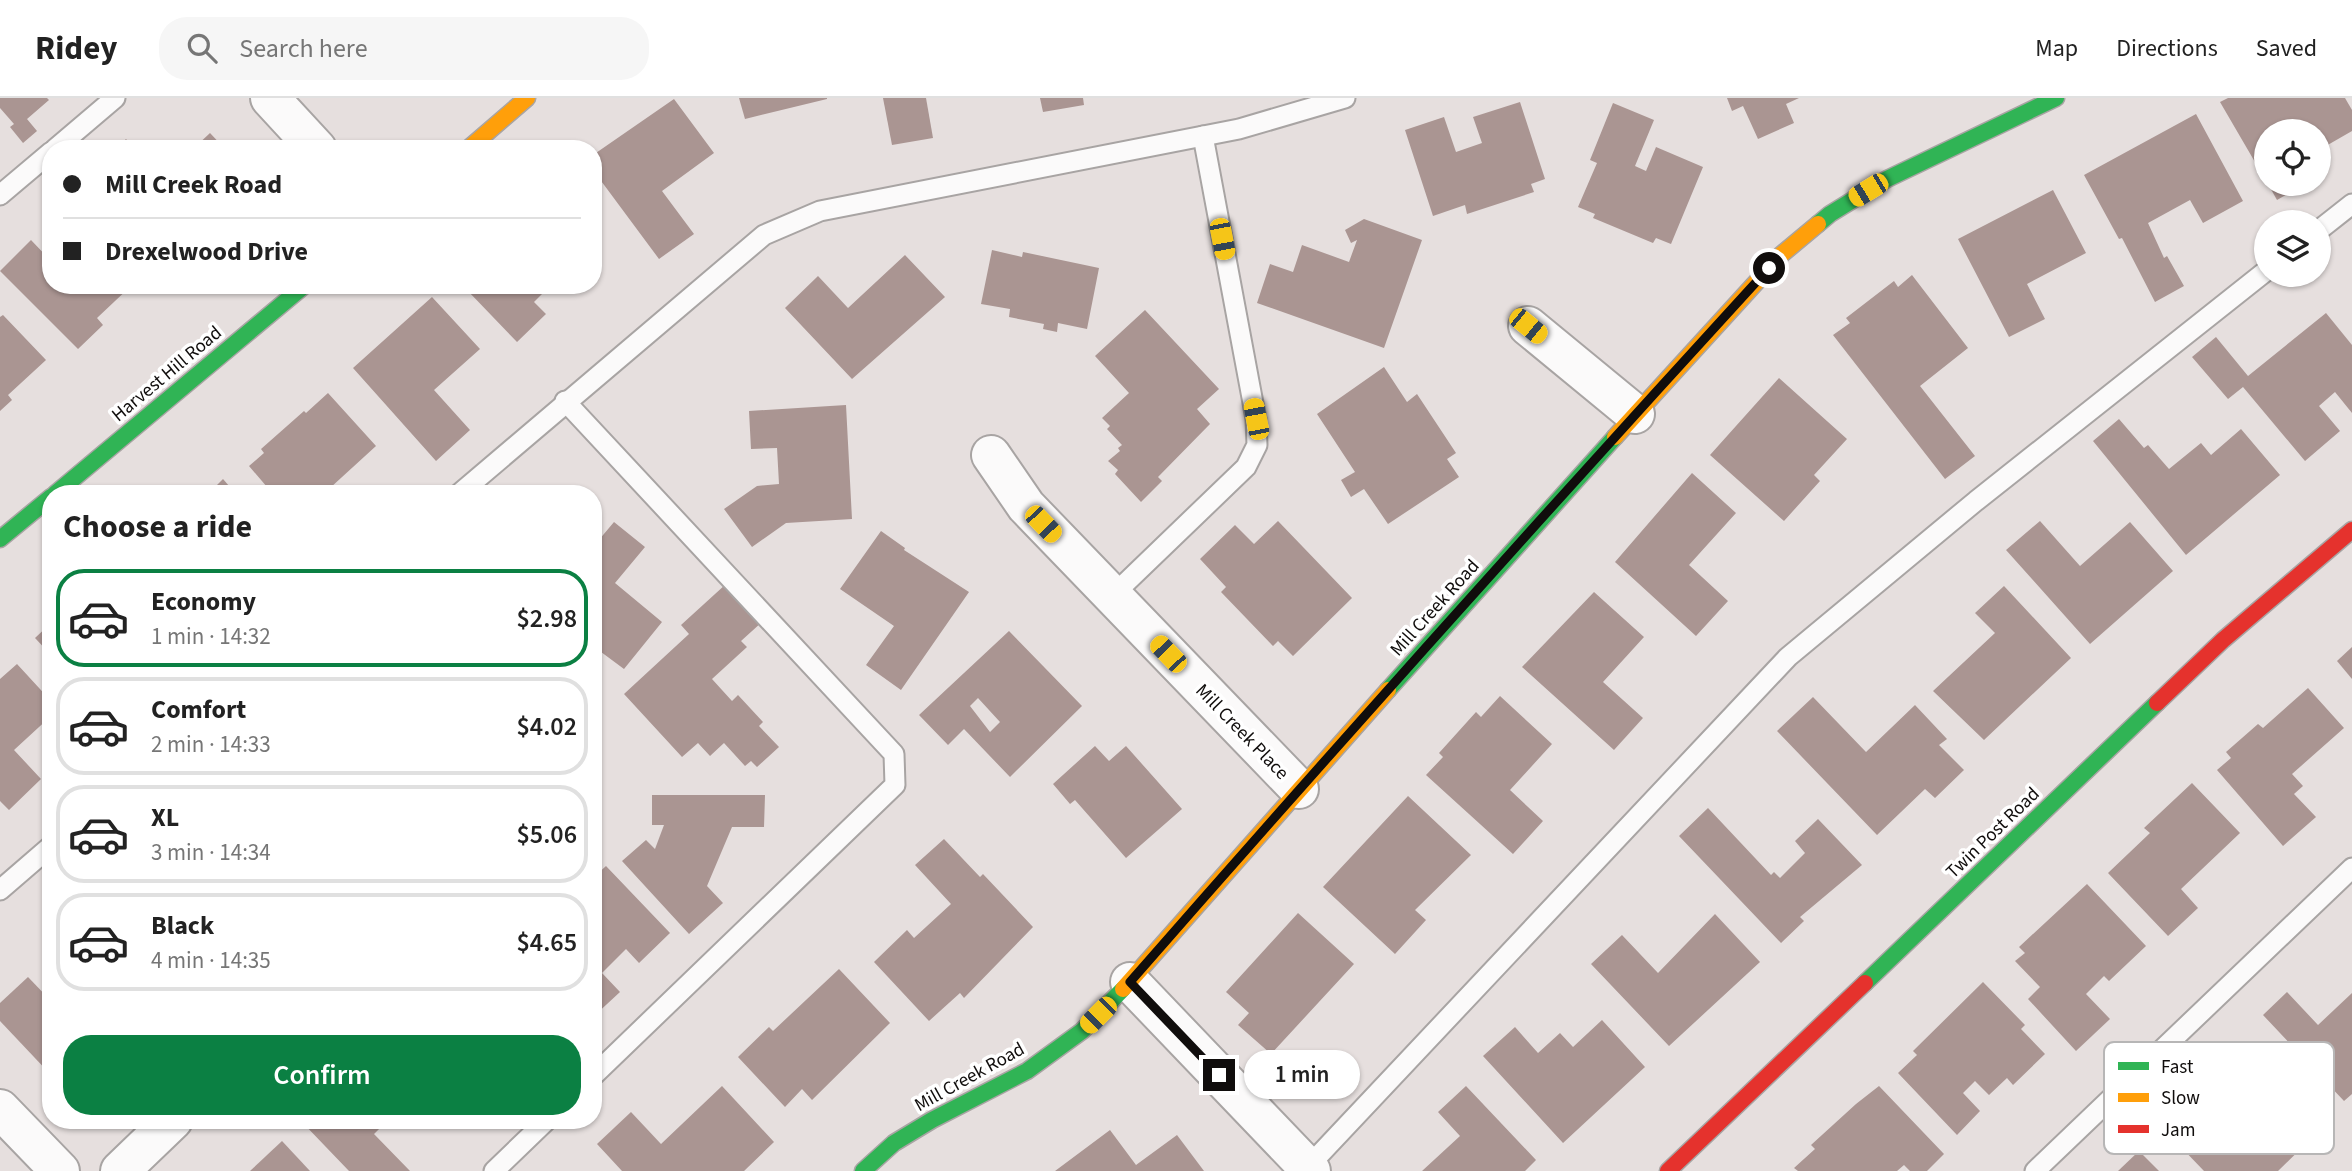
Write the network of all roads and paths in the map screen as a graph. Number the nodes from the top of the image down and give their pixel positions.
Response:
1 (115, 98) edge
2 (270, 98) edge
3 (527, 98) edge
4 (1345, 98) edge
5 (2056, 98) edge
6 (1203, 136) junction
7 (66, 140) edge
8 (309, 140) edge
9 (478, 140) edge
10 (42, 160) edge
11 (0, 195) edge
12 (2352, 204) edge
13 (2331, 221) edge
14 (2254, 281) edge
15 (294, 294) edge
16 (1528, 326) dead end
17 (565, 401) junction
18 (1634, 414) junction
19 (991, 455) dead end
20 (65, 485) edge
21 (468, 485) edge
22 (42, 504) edge
23 (2352, 530) edge
24 (0, 539) edge
25 (1112, 596) junction
26 (1299, 789) junction
27 (42, 854) edge
28 (2352, 868) edge
29 (0, 890) edge
30 (1130, 982) junction
31 (2170, 1042) edge
32 (602, 1067) edge
33 (2104, 1105) edge
34 (0, 1109) edge
35 (164, 1129) edge
36 (538, 1129) edge
37 (1308, 1170) edge
38 (60, 1171) edge
39 (120, 1171) edge
40 (494, 1171) edge
41 (863, 1171) edge
42 (1668, 1171) edge
43 (2035, 1171) edge

1 - 7 lane
2 - 8 street
3 - 9 street
4 - 6 lane
5 - 18 street, Mill Creek Road
6 - 17 lane
6 - 25 lane
10 - 11 lane
12 - 13 lane
14 - 37 lane
15 - 20 street, Harvest Hill Road
16 - 18 street
17 - 21 lane
17 - 32 lane
18 - 26 street, Mill Creek Road
19 - 25 street, Mill Creek Place
22 - 24 street, Harvest Hill Road
23 - 42 street, Twin Post Road
25 - 26 street, Mill Creek Place
26 - 30 street, Mill Creek Road
27 - 29 lane
28 - 31 lane
30 - 37 street
30 - 41 street, Mill Creek Road
33 - 43 lane
34 - 38 street
35 - 39 street
36 - 40 lane

